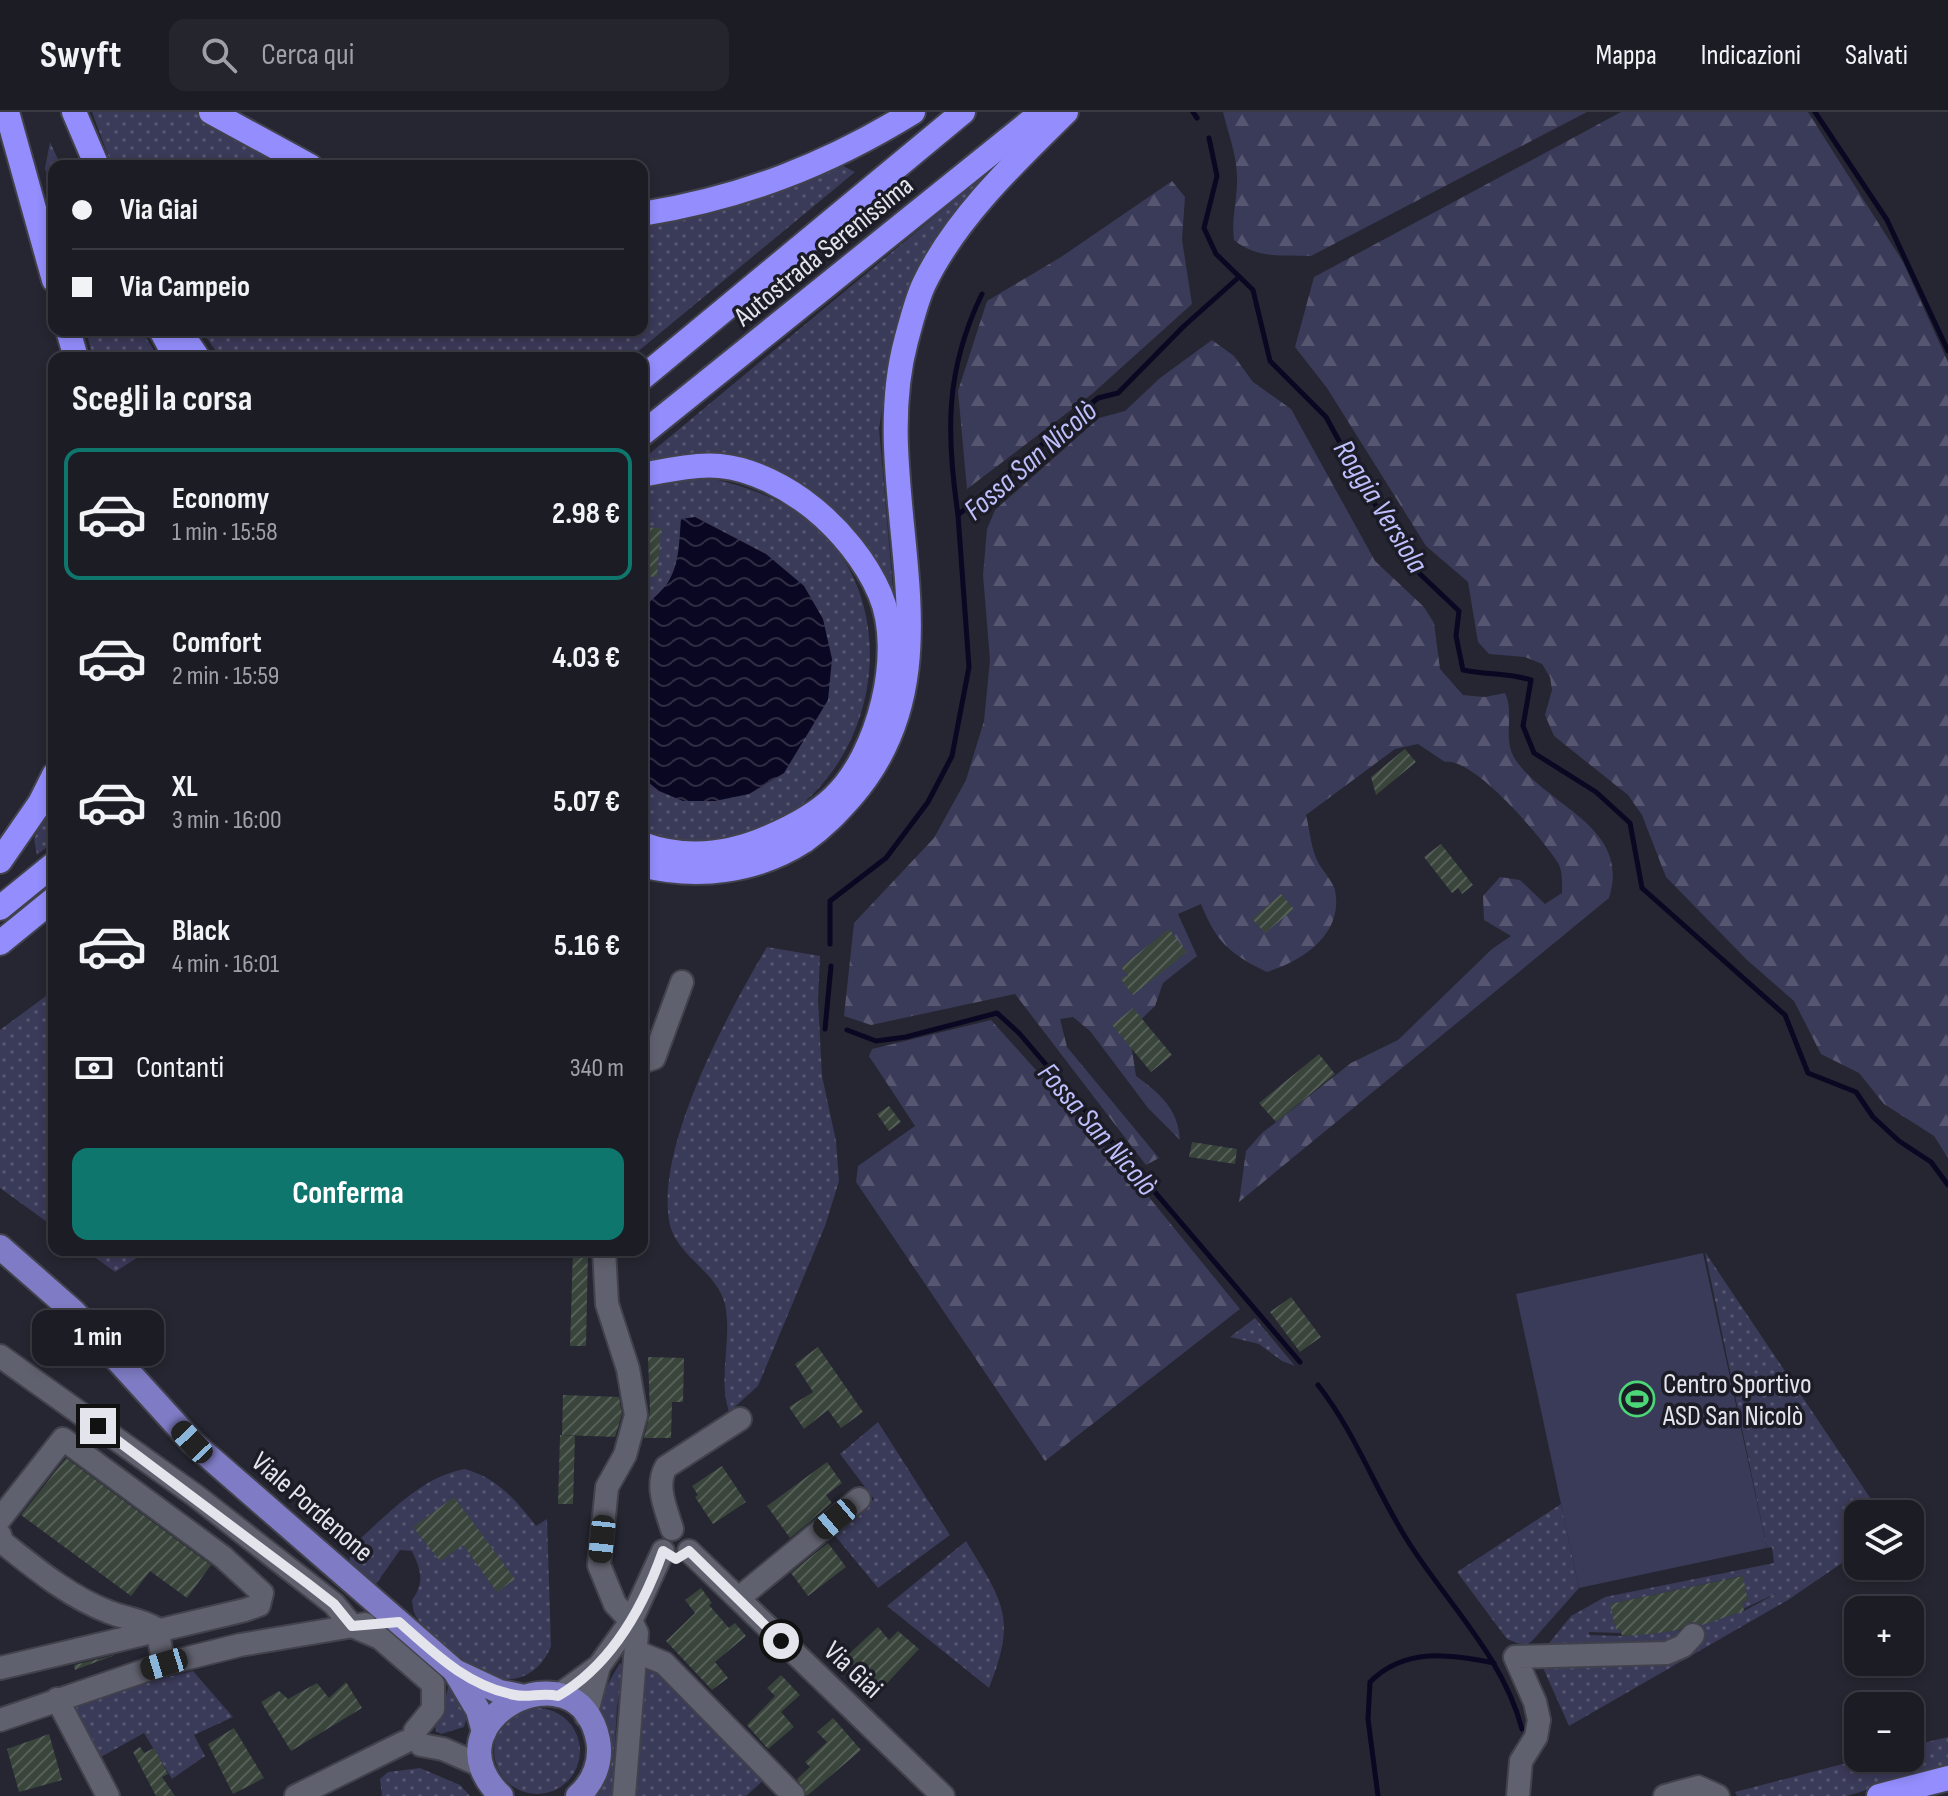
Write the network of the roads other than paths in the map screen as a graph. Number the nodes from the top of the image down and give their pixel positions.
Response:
1 (7, 112) edge
2 (60, 112) edge
3 (74, 112) edge
4 (211, 112) edge
5 (913, 112) edge
6 (963, 112) edge
7 (1042, 112) edge
8 (1066, 112) edge
9 (79, 160) edge
10 (94, 160) edge
11 (299, 160) edge
12 (648, 213) edge
13 (48, 259) edge
14 (648, 373) edge
15 (648, 429) edge
16 (648, 474) edge
17 (48, 787) edge
18 (648, 846) edge
19 (0, 861) edge
20 (648, 866) edge
21 (48, 869) edge
22 (48, 904) edge
23 (0, 908) edge
24 (0, 943) edge
25 (682, 982) dead end
26 (648, 1060) edge
27 (0, 1247) edge
28 (604, 1256) edge
29 (0, 1356) edge
30 (740, 1419) dead end
31 (859, 1499) dead end
32 (0, 1519) edge
33 (672, 1529) junction
34 (0, 1535) edge
35 (663, 1551) junction
36 (689, 1551) junction
37 (739, 1598) junction
38 (365, 1617) junction
39 (631, 1621) junction
40 (157, 1629) junction
41 (1693, 1635) dead end
42 (637, 1652) junction
43 (164, 1664) junction
44 (599, 1666) junction
45 (0, 1668) edge
46 (455, 1671) junction
47 (520, 1696) junction
48 (558, 1696) junction
49 (57, 1699) junction
50 (586, 1716) junction
51 (0, 1720) edge
52 (484, 1732) junction
53 (414, 1739) junction
54 (482, 1766) junction
55 (1948, 1778) edge
56 (1708, 1791) edge
57 (1948, 1793) edge
58 (582, 1794) edge
59 (793, 1795) edge
60 (108, 1796) edge
61 (296, 1796) edge
62 (501, 1796) edge
63 (624, 1796) edge
64 (943, 1796) edge
65 (1518, 1796) edge
66 (1665, 1796) edge
67 (1879, 1796) edge
68 (1935, 1796) edge

1 - 13 highway
2 - 9 highway
3 - 10 highway
4 - 11 highway
5 - 12 highway
6 - 14 highway, Autostrada Serenissima
7 - 15 highway, Autostrada Serenissima
8 - 20 highway
16 - 18 highway
17 - 19 highway
21 - 23 highway
22 - 24 highway
25 - 26 street
27 - 38 main road, Viale Pordenone
28 - 39 street
29 - 38 street
30 - 33 street
31 - 37 street
32 - 40 street
33 - 35 street
33 - 36 street
34 - 40 street
35 - 36 street
35 - 39 street
36 - 37 street, Via Giai
37 - 64 street, Via Giai
38 - 43 street
38 - 46 main road, Viale Pordenone
38 - 53 street
39 - 42 street
39 - 44 street
40 - 43 street
40 - 45 street
41 - 65 street
42 - 59 street
42 - 63 street
43 - 49 street
44 - 48 street
44 - 50 street
46 - 47 main road, Viale Pordenone
46 - 52 main road, Viale Pordenone
47 - 48 main road, Viale Pordenone
47 - 52 main road
48 - 50 main road
49 - 51 street
49 - 60 street
50 - 58 main road
52 - 54 main road, Viale Pordenone
53 - 54 street
53 - 61 street
54 - 62 main road
55 - 67 highway
56 - 66 street
57 - 68 highway

